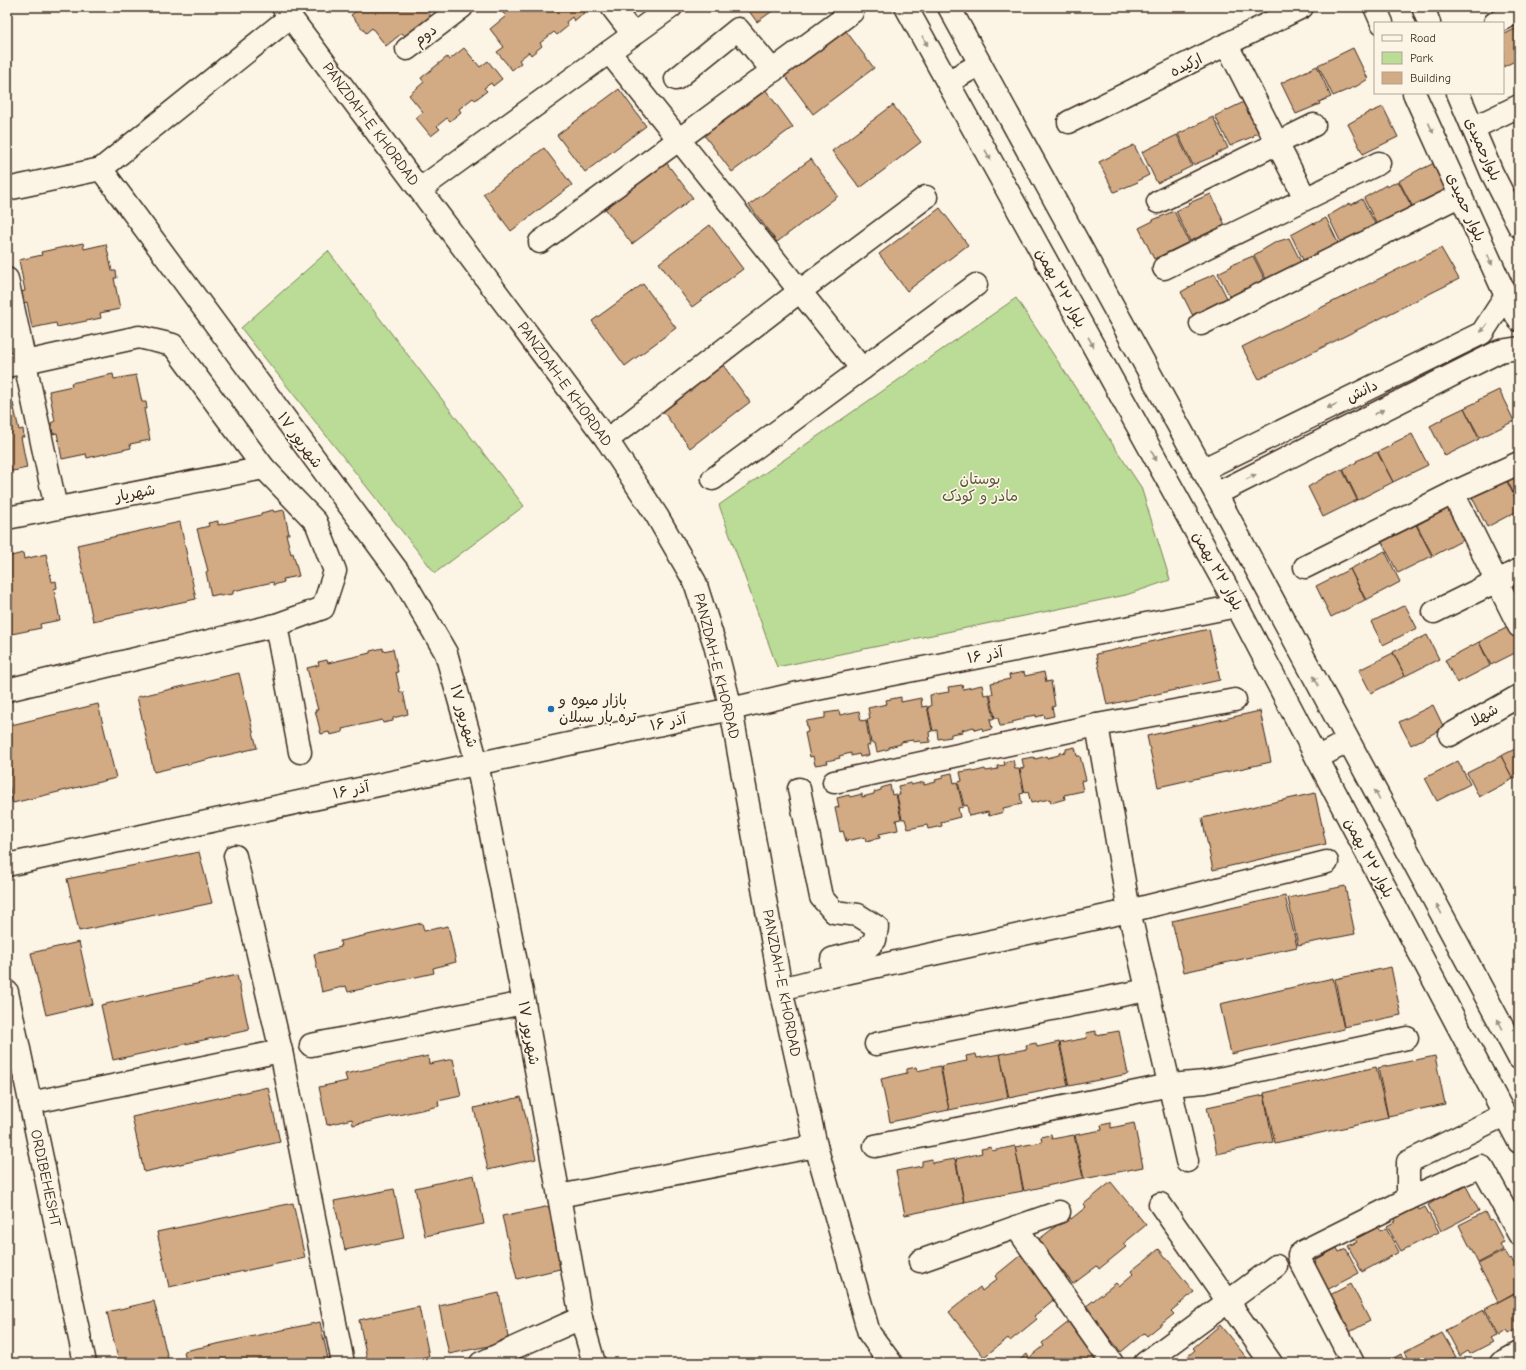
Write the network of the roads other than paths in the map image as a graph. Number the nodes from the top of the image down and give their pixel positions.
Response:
1 (462, 7) edge
2 (612, 7) edge
3 (671, 7) edge
4 (906, 7) edge
5 (949, 7) edge
6 (1302, 7) edge
7 (1375, 7) edge
8 (1423, 7) edge
9 (1519, 11) edge
10 (287, 12) edge
11 (852, 12) dead end
12 (1382, 22) edge
13 (1430, 22) edge
14 (1497, 22) edge
15 (633, 34) junction
16 (1226, 45) junction
17 (407, 49) dead end
18 (609, 52) junction
19 (980, 64) junction
20 (773, 71) junction
21 (676, 79) dead end
22 (948, 82) junction
23 (1414, 94) edge
24 (1458, 94) edge
25 (1519, 106) edge
26 (1069, 122) dead end
27 (1314, 124) dead end
28 (1473, 128) junction
29 (679, 139) junction
30 (1278, 144) junction
31 (1379, 163) dead end
32 (101, 169) junction
33 (7, 189) edge
34 (420, 189) junction
35 (1461, 194) junction
36 (926, 197) dead end
37 (1305, 198) junction
38 (1158, 202) dead end
39 (1519, 226) edge
40 (540, 242) dead end
41 (1164, 268) dead end
42 (7, 279) edge
43 (976, 285) dead end
44 (800, 290) junction
45 (1506, 296) junction
46 (1519, 320) edge
47 (1200, 324) dead end
48 (1519, 348) edge
49 (16, 364) edge
50 (862, 369) junction
51 (607, 440) junction
52 (1519, 463) edge
53 (264, 468) junction
54 (1202, 470) junction
55 (713, 479) dead end
56 (1453, 493) junction
57 (1216, 494) junction
58 (56, 508) junction
59 (7, 518) edge
60 (1305, 567) dead end
61 (1519, 570) edge
62 (1496, 581) junction
63 (1237, 606) junction
64 (1434, 612) dead end
65 (276, 625) junction
66 (1519, 626) edge
67 (7, 690) edge
68 (1519, 696) edge
69 (1236, 700) dead end
70 (731, 708) junction
71 (1096, 725) junction
72 (1450, 735) dead end
73 (1348, 741) junction
74 (300, 752) dead end
75 (1317, 758) junction
76 (477, 763) junction
77 (834, 782) dead end
78 (798, 789) dead end
79 (236, 856) dead end
80 (1327, 862) dead end
81 (7, 865) edge
82 (1129, 911) junction
83 (832, 976) junction
84 (781, 989) junction
85 (1147, 990) junction
86 (7, 992) edge
87 (524, 1003) junction
88 (1407, 1038) dead end
89 (876, 1044) dead end
90 (311, 1046) dead end
91 (281, 1051) junction
92 (1519, 1058) edge
93 (1170, 1085) junction
94 (30, 1103) junction
95 (1504, 1115) junction
96 (1519, 1142) edge
97 (816, 1146) junction
98 (875, 1146) dead end
99 (1187, 1161) dead end
100 (559, 1196) junction
101 (1408, 1200) junction
102 (1160, 1204) dead end
103 (1058, 1212) dead end
104 (1016, 1227) junction
105 (1519, 1234) edge
106 (920, 1261) dead end
107 (1276, 1266) dead end
108 (1227, 1302) junction
109 (581, 1318) junction
110 (1519, 1353) edge
111 (85, 1363) edge
112 (343, 1363) edge
113 (481, 1363) edge
114 (594, 1363) edge
115 (891, 1363) edge
116 (1112, 1363) edge
117 (1145, 1363) edge
118 (1271, 1363) edge
119 (1353, 1363) edge
120 (1501, 1363) edge

1 - 17 street, دوم
2 - 15 street
3 - 15 street
4 -> 22 street, بلوار ۲۲ بهمن
5 - 19 street
6 - 16 street, ارکیده
7 - 12 street
8 - 13 street
9 - 14 street
10 - 32 street
10 - 34 street, PANZDAH-E KHORDAD
11 - 20 street
15 - 18 street
16 - 26 street, ارکیده
16 - 30 street
18 - 29 street
18 - 34 street
19 - 22 street
19 - 54 street
20 - 21 street
20 - 29 street
22 -> 63 street, بلوار ۲۲ بهمن
23 -> 35 street, بلوار حمیدی
24 - 28 street, بلوارحمیدی
25 - 28 street
27 - 30 street
28 - 39 street, بلوارحمیدی
29 - 40 street
29 - 44 street
30 - 37 street
30 - 38 street
31 - 37 street
32 - 33 street
32 - 76 street, ۱۷ شهریور
34 - 51 street, PANZDAH-E KHORDAD
35 -> 45 street, بلوار حمیدی
35 - 47 street
36 - 44 street
37 - 41 street
42 - 49 street
43 - 50 street
44 - 50 street
44 - 51 street
45 - 46 street, بلوار حمیدی
45 -> 54 street, دانش
57 -> 48 street, دانش
49 - 53 street
49 - 58 street
50 - 55 street
51 - 70 street, PANZDAH-E KHORDAD
52 - 56 street
53 - 58 street, شهریار
53 - 65 street
54 - 57 street
56 - 60 street
56 - 62 street
73 -> 57 street
58 - 59 street, شهریار
61 - 62 street
62 - 64 street
62 - 66 street
63 - 70 street, ۱۶ آذر
63 - 75 street, بلوار ۲۲ بهمن
65 - 67 street
65 - 74 street
68 - 72 street, شهلا
69 - 71 street
70 - 76 street, ۱۶ آذر
70 - 84 street, PANZDAH-E KHORDAD
71 - 77 street
71 - 82 street
73 - 75 street
92 -> 73 street
75 - 95 street, بلوار ۲۲ بهمن
76 - 81 street, ۱۶ آذر
76 - 87 street, ۱۷ شهریور
78 - 83 street
79 - 91 street
80 - 82 street
82 - 83 street
82 - 85 street
83 - 84 street
84 - 97 street, PANZDAH-E KHORDAD
85 - 89 street
85 - 93 street
86 - 94 street, ORDIBEHESHT
87 - 90 street
87 - 100 street, ۱۷ شهریور
88 - 93 street
91 - 94 street
91 - 112 street
93 - 98 street
93 - 99 street
94 - 111 street, ORDIBEHESHT
95 - 96 street, بلوار ۲۲ بهمن
95 - 101 street
97 - 100 street
97 - 115 street, PANZDAH-E KHORDAD
100 - 109 street, ۱۷ شهریور
101 - 105 street
101 - 119 street
102 - 108 street
103 - 104 street
104 - 106 street
104 - 116 street
107 - 108 street
108 - 117 street
108 - 118 street
109 - 113 street
109 - 114 street, ۱۷ شهریور
110 - 120 street

